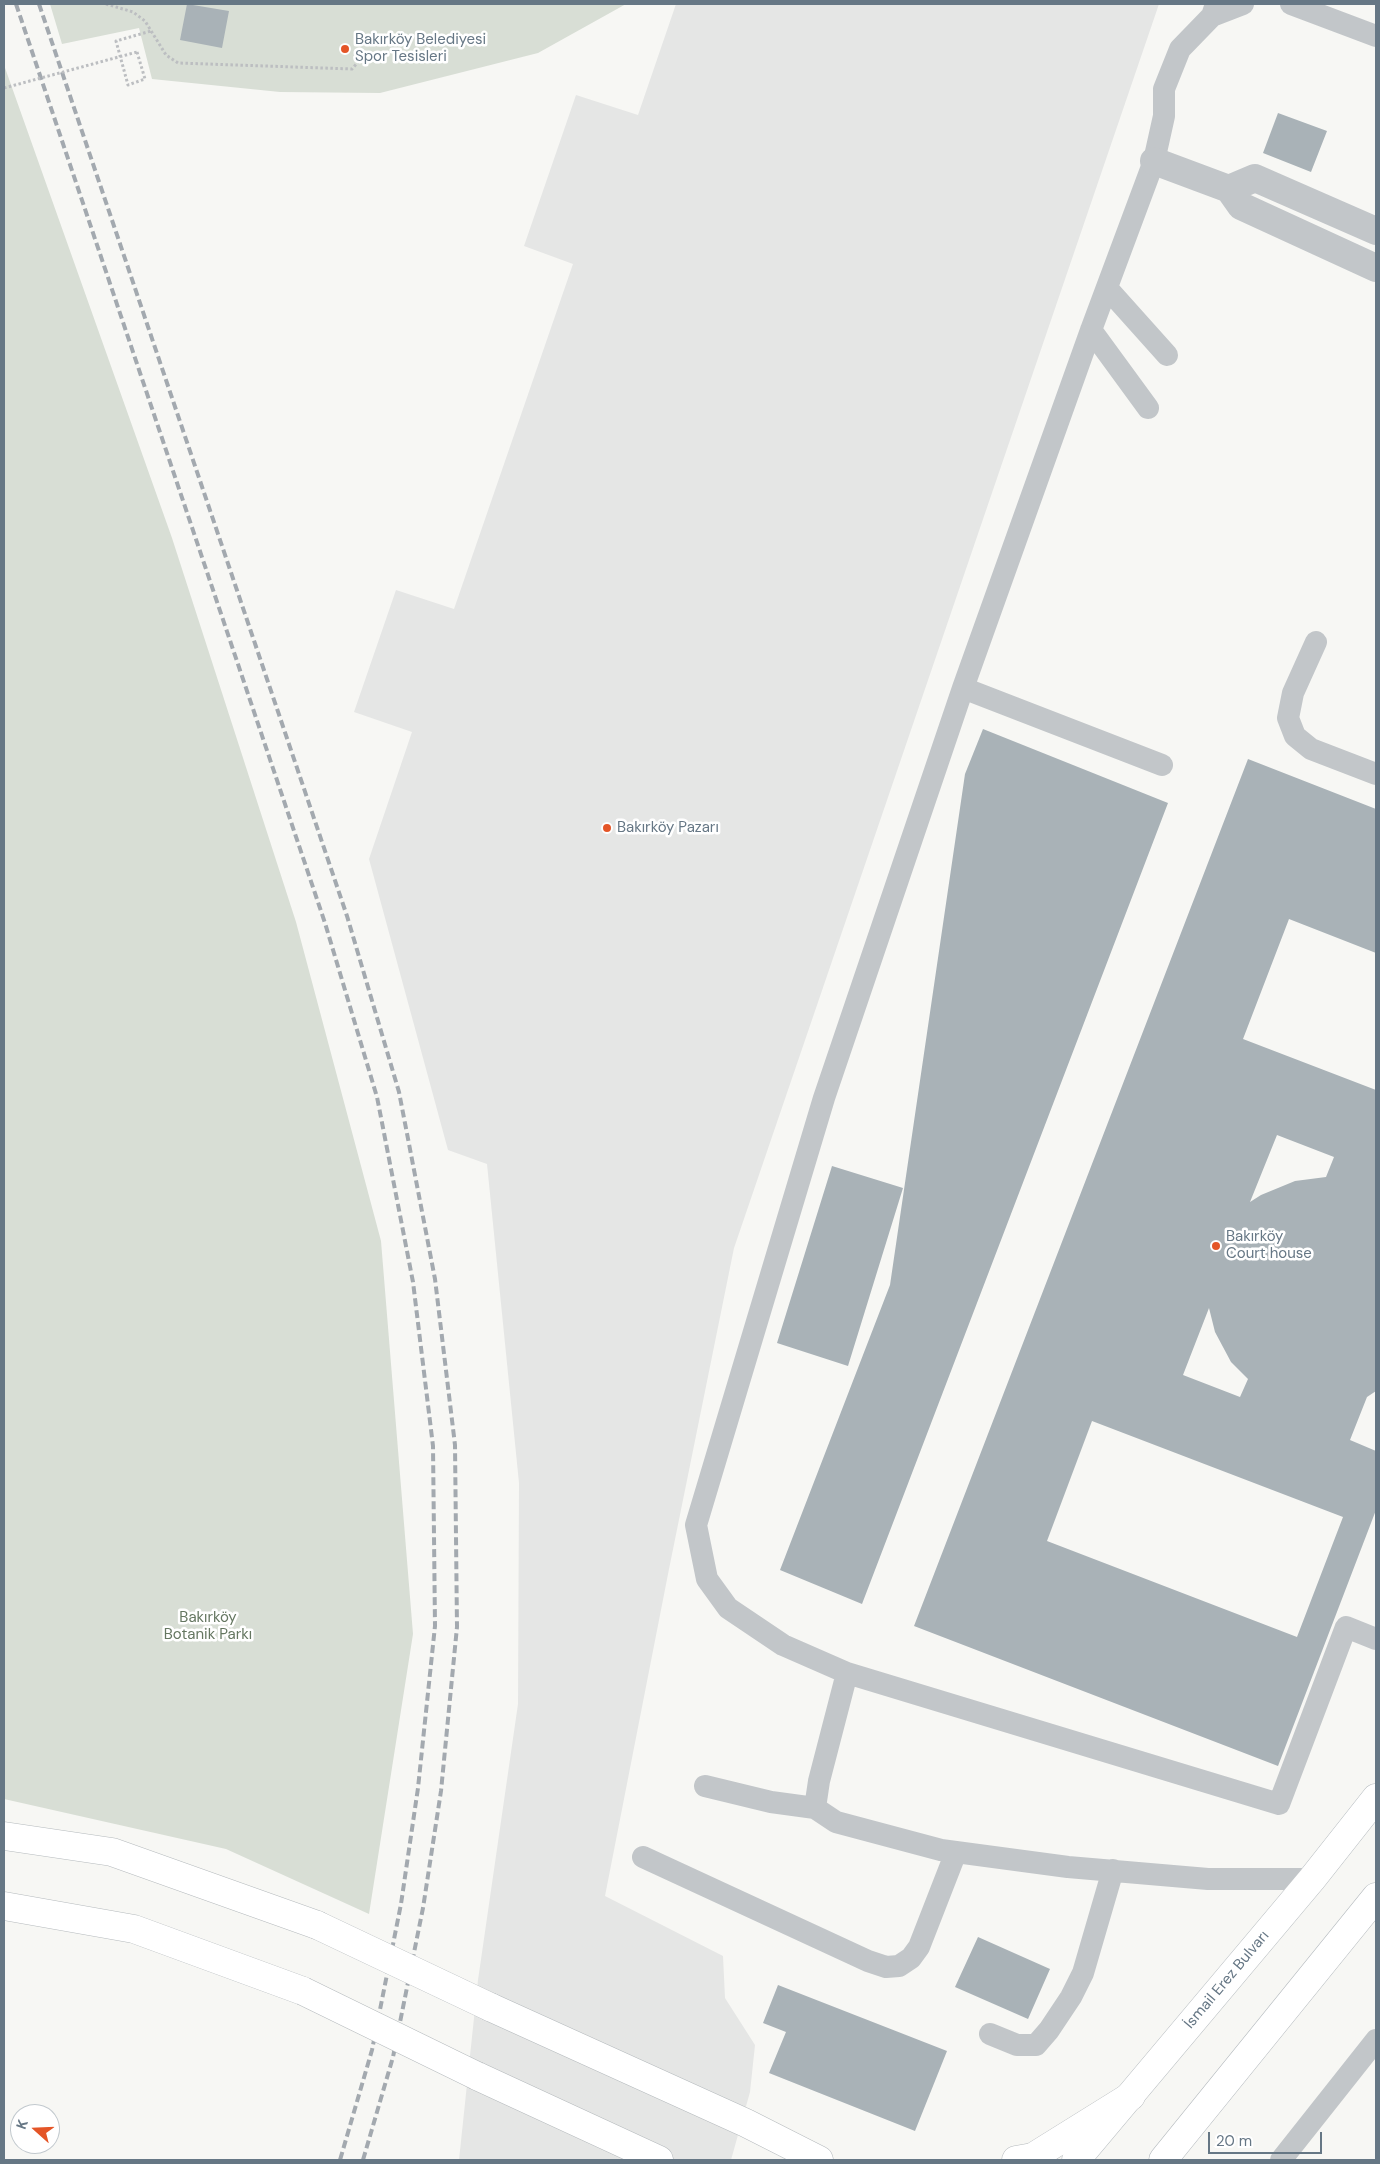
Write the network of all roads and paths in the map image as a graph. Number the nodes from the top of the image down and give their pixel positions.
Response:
1 (106, 4) edge
2 (1243, 4) edge
3 (1291, 4) edge
4 (1214, 10) edge
5 (151, 31) junction
6 (1376, 36) edge
7 (362, 51) dead end
8 (4, 88) edge
9 (1154, 161) junction
10 (1229, 189) junction
11 (1376, 231) edge
12 (1376, 268) edge
13 (1108, 288) junction
14 (1091, 330) junction
15 (1167, 355) dead end
16 (1148, 408) dead end
17 (1316, 642) dead end
18 (963, 688) junction
19 (1162, 765) dead end
20 (1376, 774) edge
21 (1376, 1639) edge
22 (847, 1673) junction
23 (705, 1786) dead end
24 (1376, 1798) edge
25 (815, 1808) junction
26 (4, 1836) edge
27 (956, 1852) junction
28 (643, 1857) dead end
29 (1113, 1870) junction
30 (1312, 1878) junction
31 (1376, 1897) edge
32 (4, 1906) edge
33 (990, 2034) dead end
34 (1376, 2040) edge
35 (1131, 2096) junction
36 (659, 2160) edge
37 (819, 2160) edge
38 (1016, 2160) edge
39 (1076, 2160) edge
40 (1162, 2160) edge
41 (1281, 2160) edge

1 - 5 path
2 - 4 lane
3 - 6 lane
4 - 9 lane
5 - 7 path
5 - 8 path, bridge
9 - 10 street
9 - 13 lane
10 - 11 street
10 - 12 street
13 - 14 lane
13 - 15 lane
14 - 16 lane
14 - 18 lane
17 - 20 lane
18 - 19 lane
18 - 22 lane
21 - 22 lane
22 - 25 lane
23 - 25 lane
24 - 30 main road, İsmail Erez Bulvarı
25 - 27 lane
26 - 37 main road, bridge
27 - 28 lane
27 - 29 lane
29 - 30 lane
29 - 33 lane
30 - 35 main road, İsmail Erez Bulvarı
31 - 40 main road
32 - 36 main road, bridge
34 - 41 lane
35 - 38 main road
35 - 39 main road, İsmail Erez Bulvarı

